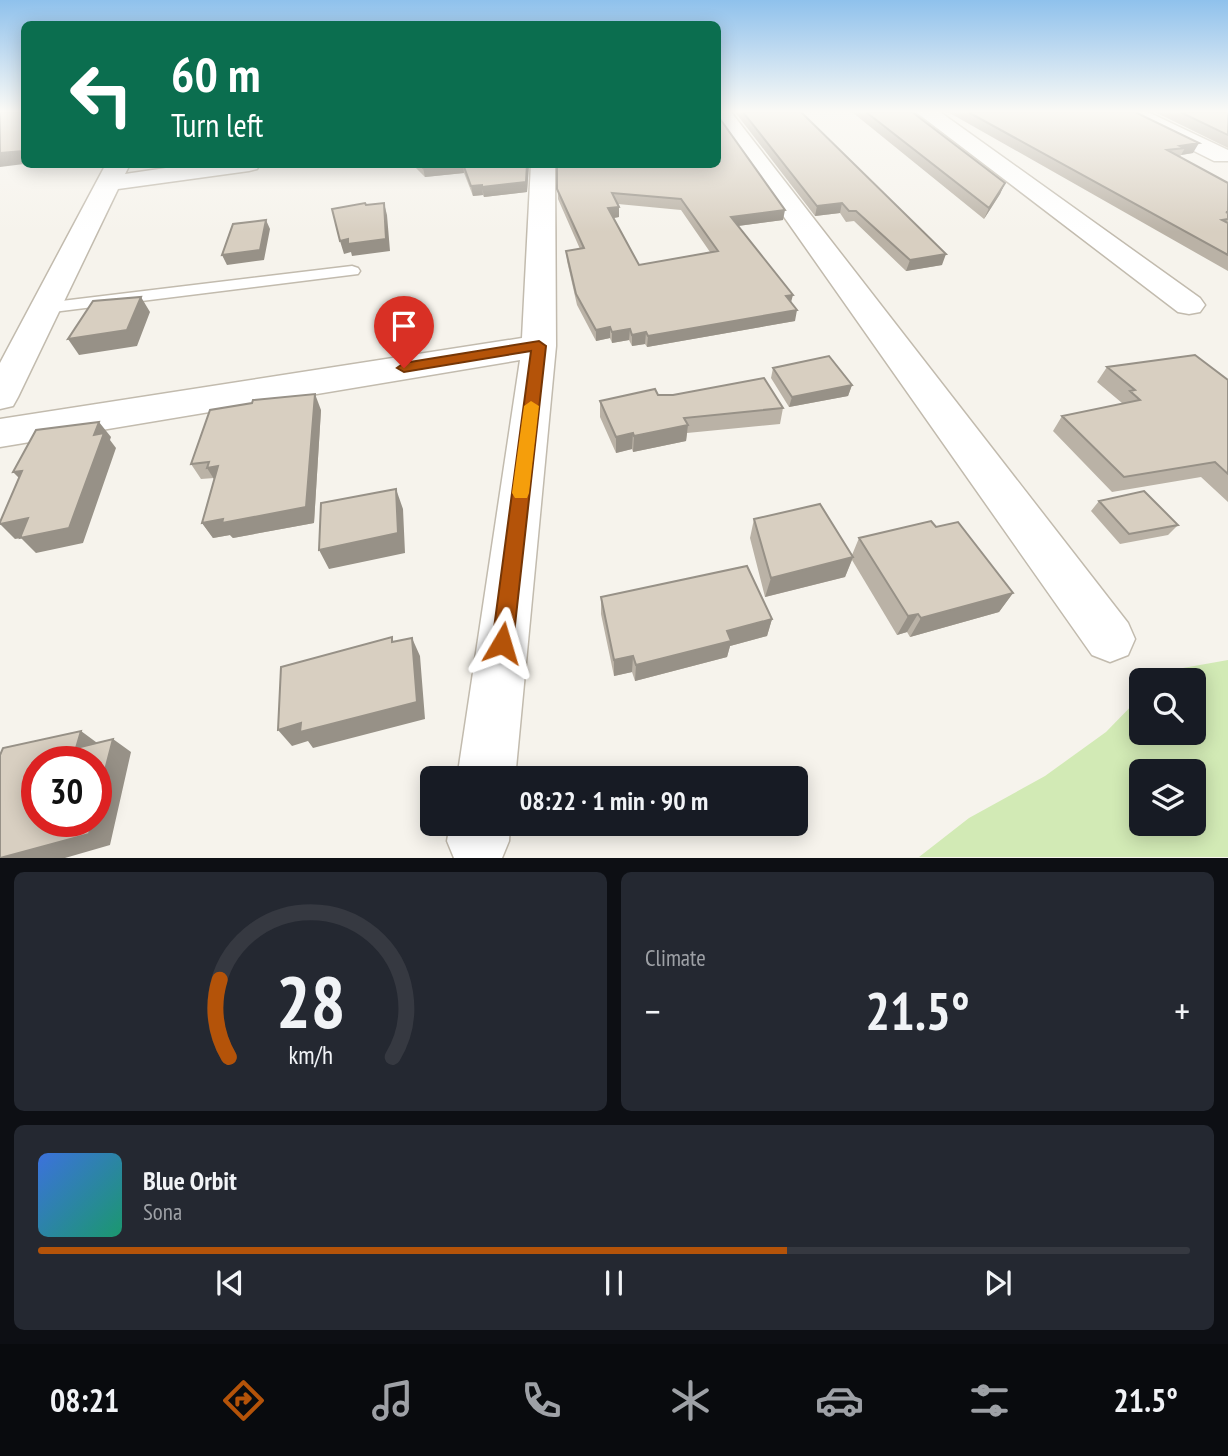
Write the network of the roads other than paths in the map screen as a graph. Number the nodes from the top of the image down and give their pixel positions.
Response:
1 (750, 152) edge
2 (981, 152) edge
3 (1214, 152) edge
4 (1222, 156) dead end
5 (195, 168) edge
6 (542, 168) edge
7 (114, 174) edge
8 (352, 271) dead end
9 (1189, 305) dead end
10 (45, 308) junction
11 (539, 346) junction
12 (0, 397) edge
13 (0, 433) edge
14 (1110, 639) dead end
15 (488, 766) edge

1 - 14 street
2 - 9 street
3 - 4 street
5 - 7 street
6 - 11 street
7 - 10 street
8 - 10 lane
10 - 12 street
11 - 13 street
11 - 15 street

